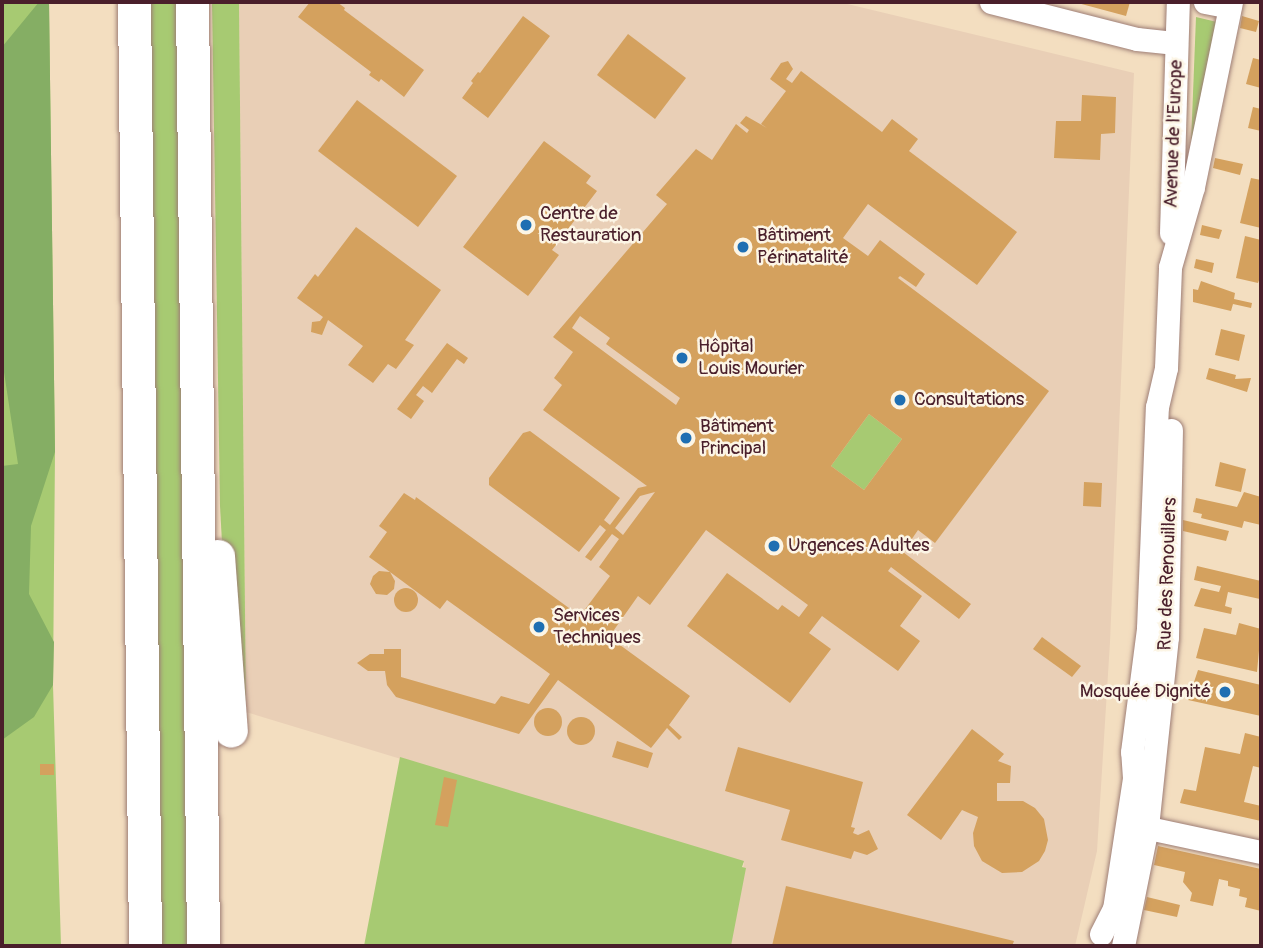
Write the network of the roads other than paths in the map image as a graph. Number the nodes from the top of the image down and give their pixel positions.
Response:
1 (134, 2) edge
2 (192, 2) edge
3 (991, 2) edge
4 (1178, 2) edge
5 (1205, 2) edge
6 (1231, 4) edge
7 (1176, 43) junction
8 (1170, 267) junction
9 (1166, 368) junction
10 (197, 519) junction
11 (1139, 685) junction
12 (1160, 706) junction
13 (231, 731) dead end
14 (1132, 752) junction
15 (1138, 826) junction
16 (1261, 852) edge
17 (1100, 940) edge
18 (1123, 944) edge
19 (145, 946) edge
20 (203, 946) edge

1 - 19 highway
2 - 10 highway
3 - 7 street
4 - 7 street, Avenue de l'Europe
5 - 6 street
6 - 8 street, Rue des Renouillers
7 - 8 street, Avenue de l'Europe
8 - 9 street, Rue des Renouillers
9 - 11 street, Rue des Renouillers
9 - 12 street, Rue des Renouillers
10 - 13 highway
10 - 20 highway
11 - 12 street
11 - 14 street, Rue des Renouillers
12 - 15 street, Rue des Renouillers
14 - 15 street, Rue des Renouillers
14 - 17 street, Rue des Renouillers
15 - 16 street
15 - 17 street, Rue des Renouillers
15 - 18 street, Rue des Renouillers
17 - 18 street

